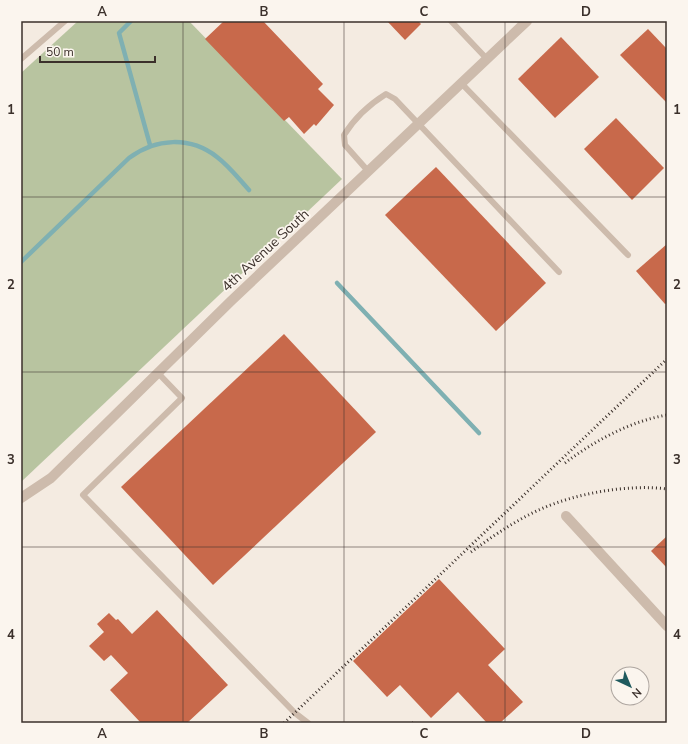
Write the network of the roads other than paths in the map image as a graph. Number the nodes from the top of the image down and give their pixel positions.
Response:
1 (65, 21) edge
2 (452, 21) edge
3 (527, 21) edge
4 (21, 59) edge
5 (487, 59) junction
6 (461, 83) junction
7 (418, 124) junction
8 (368, 171) junction
9 (628, 255) dead end
10 (559, 272) dead end
11 (158, 373) junction
12 (21, 498) edge
13 (566, 516) dead end
14 (667, 626) edge
15 (308, 723) edge

1 - 4 lane
2 - 5 lane
3 - 5 street, 4th Avenue South
5 - 6 street, 4th Avenue South
6 - 7 street, 4th Avenue South
6 - 9 lane
7 - 8 street, 4th Avenue South
7 - 8 lane
7 - 10 lane
8 - 11 street, 4th Avenue South
11 - 12 street, 4th Avenue South
11 - 15 lane
13 - 14 street

